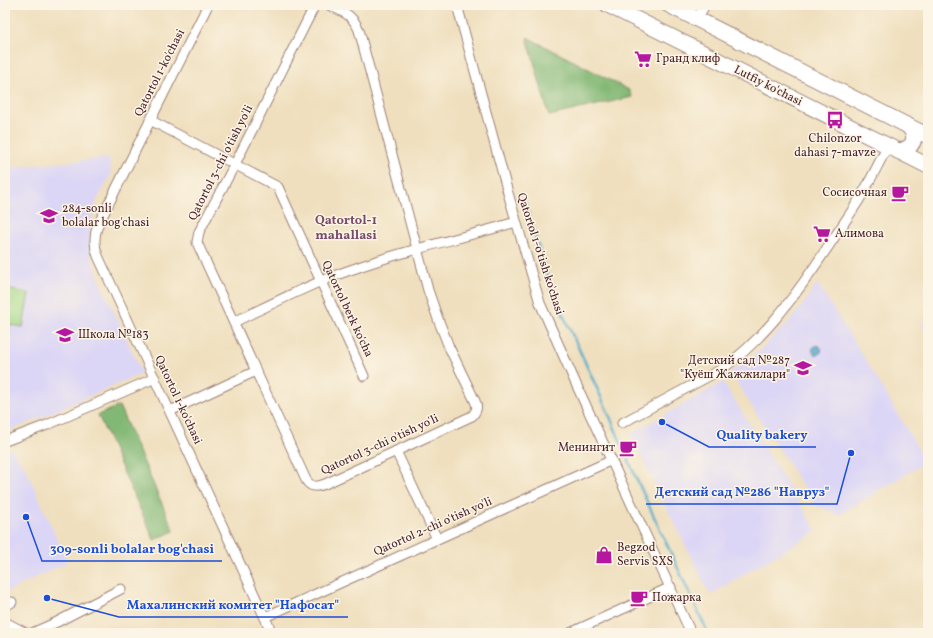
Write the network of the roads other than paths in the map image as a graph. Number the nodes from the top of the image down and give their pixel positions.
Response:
1 (208, 5) edge
2 (315, 5) edge
3 (329, 5) edge
4 (457, 5) edge
5 (608, 5) edge
6 (669, 5) edge
7 (705, 5) edge
8 (697, 20) junction
9 (150, 120) junction
10 (908, 126) junction
11 (928, 136) edge
12 (893, 149) junction
13 (235, 164) junction
14 (928, 166) edge
15 (516, 222) junction
16 (417, 249) junction
17 (320, 282) junction
18 (234, 322) junction
19 (256, 371) junction
20 (364, 376) dead end
21 (154, 378) junction
22 (170, 411) junction
23 (622, 423) dead end
24 (5, 441) edge
25 (396, 451) junction
26 (612, 460) junction
27 (437, 539) junction
28 (671, 587) junction
29 (121, 590) dead end
30 (265, 617) junction
31 (5, 622) edge
32 (26, 633) edge
33 (32, 633) edge
34 (272, 633) edge
35 (570, 633) edge
36 (691, 633) edge

1 - 9 street, Qatortol 1-ko'chasi
2 - 13 street, Qatortol 3-chi o'tish yo'li
3 - 16 street, Qatortol 3-chi o'tish yo'li
4 - 15 street, Qatortol 1-o'tish ko'chasi
5 - 12 main road, Lutfiy ko'chasi
6 - 8 main road
7 - 8 street
8 - 10 main road
9 - 13 street, Qatortol berk ko'cha
9 - 21 street, Qatortol 1-ko'chasi
10 - 11 main road
10 - 12 main road
12 - 14 main road, Lutfiy ko'chasi
12 - 23 street
13 - 17 street, Qatortol berk ko'cha
13 - 18 street, Qatortol 3-chi o'tish yo'li
15 - 16 street
15 - 26 street, Qatortol 1-o'tish ko'chasi
16 - 17 street
16 - 25 street, Qatortol 3-chi o'tish yo'li
17 - 18 street
17 - 20 street, Qatortol berk ko'cha
18 - 19 street, Qatortol 3-chi o'tish yo'li
19 - 22 street
19 - 25 street, Qatortol 3-chi o'tish yo'li
21 - 22 street, Qatortol 1-ko'chasi
21 - 24 street
22 - 30 street, Qatortol 1-ko'chasi
25 - 27 street
26 - 27 street, Qatortol 2-chi o'tish yo'li
26 - 28 street, Qatortol 1-o'tish ko'chasi
27 - 30 street, Qatortol 2-chi o'tish yo'li
28 - 35 street
28 - 36 street, Qatortol 1-o'tish ko'chasi
29 - 33 street
30 - 34 street, Qatortol 1-ko'chasi
31 - 32 street

